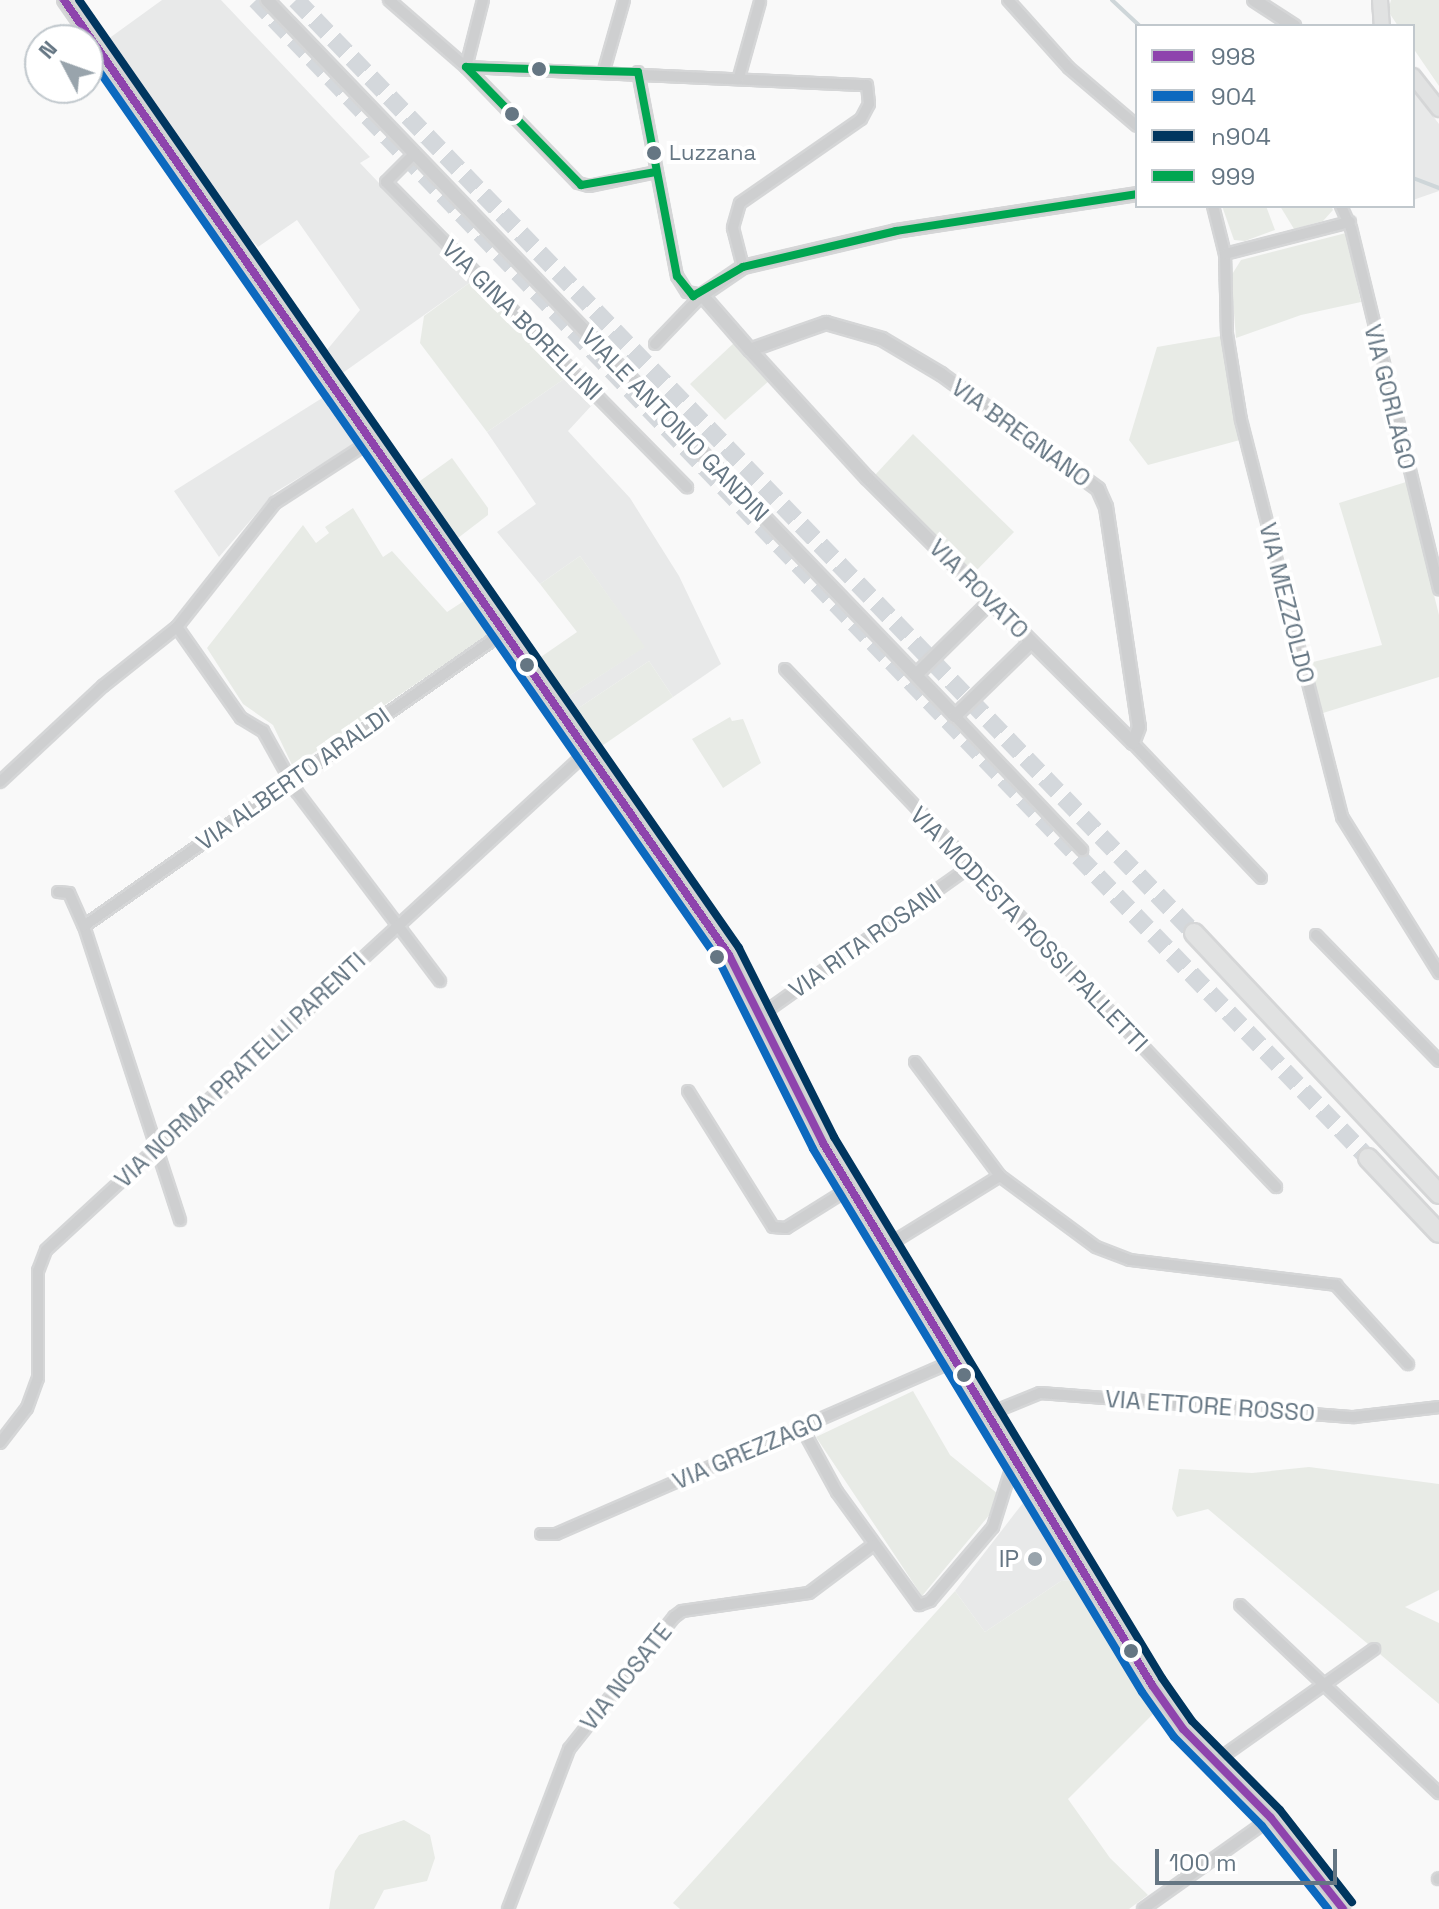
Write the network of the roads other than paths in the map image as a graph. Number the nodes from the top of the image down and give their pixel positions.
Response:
1 (64, 0) edge
2 (267, 0) edge
3 (389, 0) edge
4 (483, 0) edge
5 (624, 0) edge
6 (1008, 0) edge
7 (1254, 0) edge
8 (1380, 0) edge
9 (760, 2) dead end
10 (1291, 24) edge
11 (1382, 24) edge
12 (466, 67) junction
13 (604, 70) junction
14 (638, 72) junction
15 (739, 77) junction
16 (1415, 79) edge
17 (1439, 109) edge
18 (1135, 124) edge
19 (415, 153) junction
20 (656, 172) junction
21 (1135, 194) edge
22 (1214, 208) edge
23 (1342, 208) edge
24 (1350, 222) junction
25 (1225, 254) junction
26 (743, 267) junction
27 (702, 295) junction
28 (655, 344) dead end
29 (750, 350) junction
30 (371, 441) junction
31 (687, 487) dead end
32 (1439, 589) edge
33 (991, 601) junction
34 (177, 627) junction
35 (504, 632) junction
36 (1031, 642) junction
37 (785, 669) dead end
38 (916, 675) junction
39 (955, 716) junction
40 (1133, 743) junction
41 (587, 752) junction
42 (290, 780) junction
43 (0, 782) edge
44 (1082, 850) dead end
45 (969, 867) junction
46 (1261, 878) dead end
47 (58, 892) dead end
48 (398, 923) junction
49 (84, 926) junction
50 (1194, 933) tunnel mouth
51 (1316, 935) dead end
52 (1439, 973) edge
53 (440, 981) dead end
54 (761, 1015) junction
55 (1439, 1061) edge
56 (915, 1062) dead end
57 (688, 1091) dead end
58 (157, 1147) junction
59 (1368, 1158) tunnel mouth
60 (1000, 1176) junction
61 (1276, 1187) dead end
62 (850, 1188) junction
63 (1439, 1194) edge
64 (180, 1220) dead end
65 (1439, 1233) edge
66 (885, 1247) junction
67 (954, 1361) junction
68 (1408, 1364) dead end
69 (1439, 1407) edge
70 (986, 1415) junction
71 (802, 1428) junction
72 (0, 1443) edge
73 (1014, 1460) junction
74 (541, 1534) dead end
75 (873, 1545) junction
76 (1240, 1605) dead end
77 (1374, 1649) dead end
78 (1323, 1686) junction
79 (1216, 1761) junction
80 (1439, 1793) edge
81 (1271, 1818) junction
82 (508, 1909) edge
83 (1143, 1909) edge
84 (1343, 1909) edge

1 - 30 street
2 - 19 street, VIALE ANTONIO GANDIN
3 - 12 street
4 - 12 street
5 - 13 street
6 - 18 street
7 - 10 street
8 - 11 main road
9 - 15 street
12 - 13 street
12 - 20 street
13 - 14 street
14 - 15 street
14 - 20 street
15 - 26 street
16 - 17 main road
19 - 31 street, VIA GINA BORELLINI
19 - 38 street, VIALE ANTONIO GANDIN
20 - 27 street
21 - 26 street
22 - 25 street, VIA MEZZOLDO
23 - 24 street, VIA GORLAGO
24 - 25 street
24 - 32 street, VIA GORLAGO
25 - 52 street, VIA MEZZOLDO
26 - 27 street
27 - 28 street
27 - 29 street, VIA ROVATO
29 - 33 street, VIA ROVATO
29 - 40 street, VIA BREGNANO
30 - 34 street
30 - 35 street
33 - 36 street, VIA ROVATO
33 - 38 street
34 - 42 street
34 - 43 street
35 - 41 street
35 - 42 street, VIA ALBERTO ARALDI
36 - 39 street
36 - 40 street, VIA ROVATO
37 - 45 street, VIA MODESTA ROSSI PALLETTI
38 - 39 street, VIALE ANTONIO GANDIN
39 - 44 street, VIALE ANTONIO GANDIN
40 - 46 street, VIA ROVATO
41 - 48 street, VIA NORMA PRATELLI PARENTI
41 - 54 street
42 - 48 street
42 - 49 street, VIA ALBERTO ARALDI
45 - 54 street, VIA RITA ROSANI
45 - 61 street, VIA MODESTA ROSSI PALLETTI
47 - 49 street
48 - 53 street
48 - 58 street, VIA NORMA PRATELLI PARENTI
49 - 58 street
50 - 63 highway
51 - 55 street
54 - 62 street
56 - 60 street
57 - 62 street
58 - 64 street
58 - 72 street, VIA NORMA PRATELLI PARENTI
59 - 65 highway
60 - 66 street
60 - 68 street
62 - 66 street
66 - 67 street
67 - 70 street
67 - 71 street, VIA GREZZAGO
69 - 70 street, VIA ETTORE ROSSO
70 - 73 street
71 - 74 street, VIA GREZZAGO
71 - 75 street
73 - 75 street
73 - 79 street
75 - 82 street, VIA NOSATE
76 - 78 street
77 - 78 street
78 - 79 street
78 - 80 street
79 - 81 street
81 - 83 street
81 - 84 street

